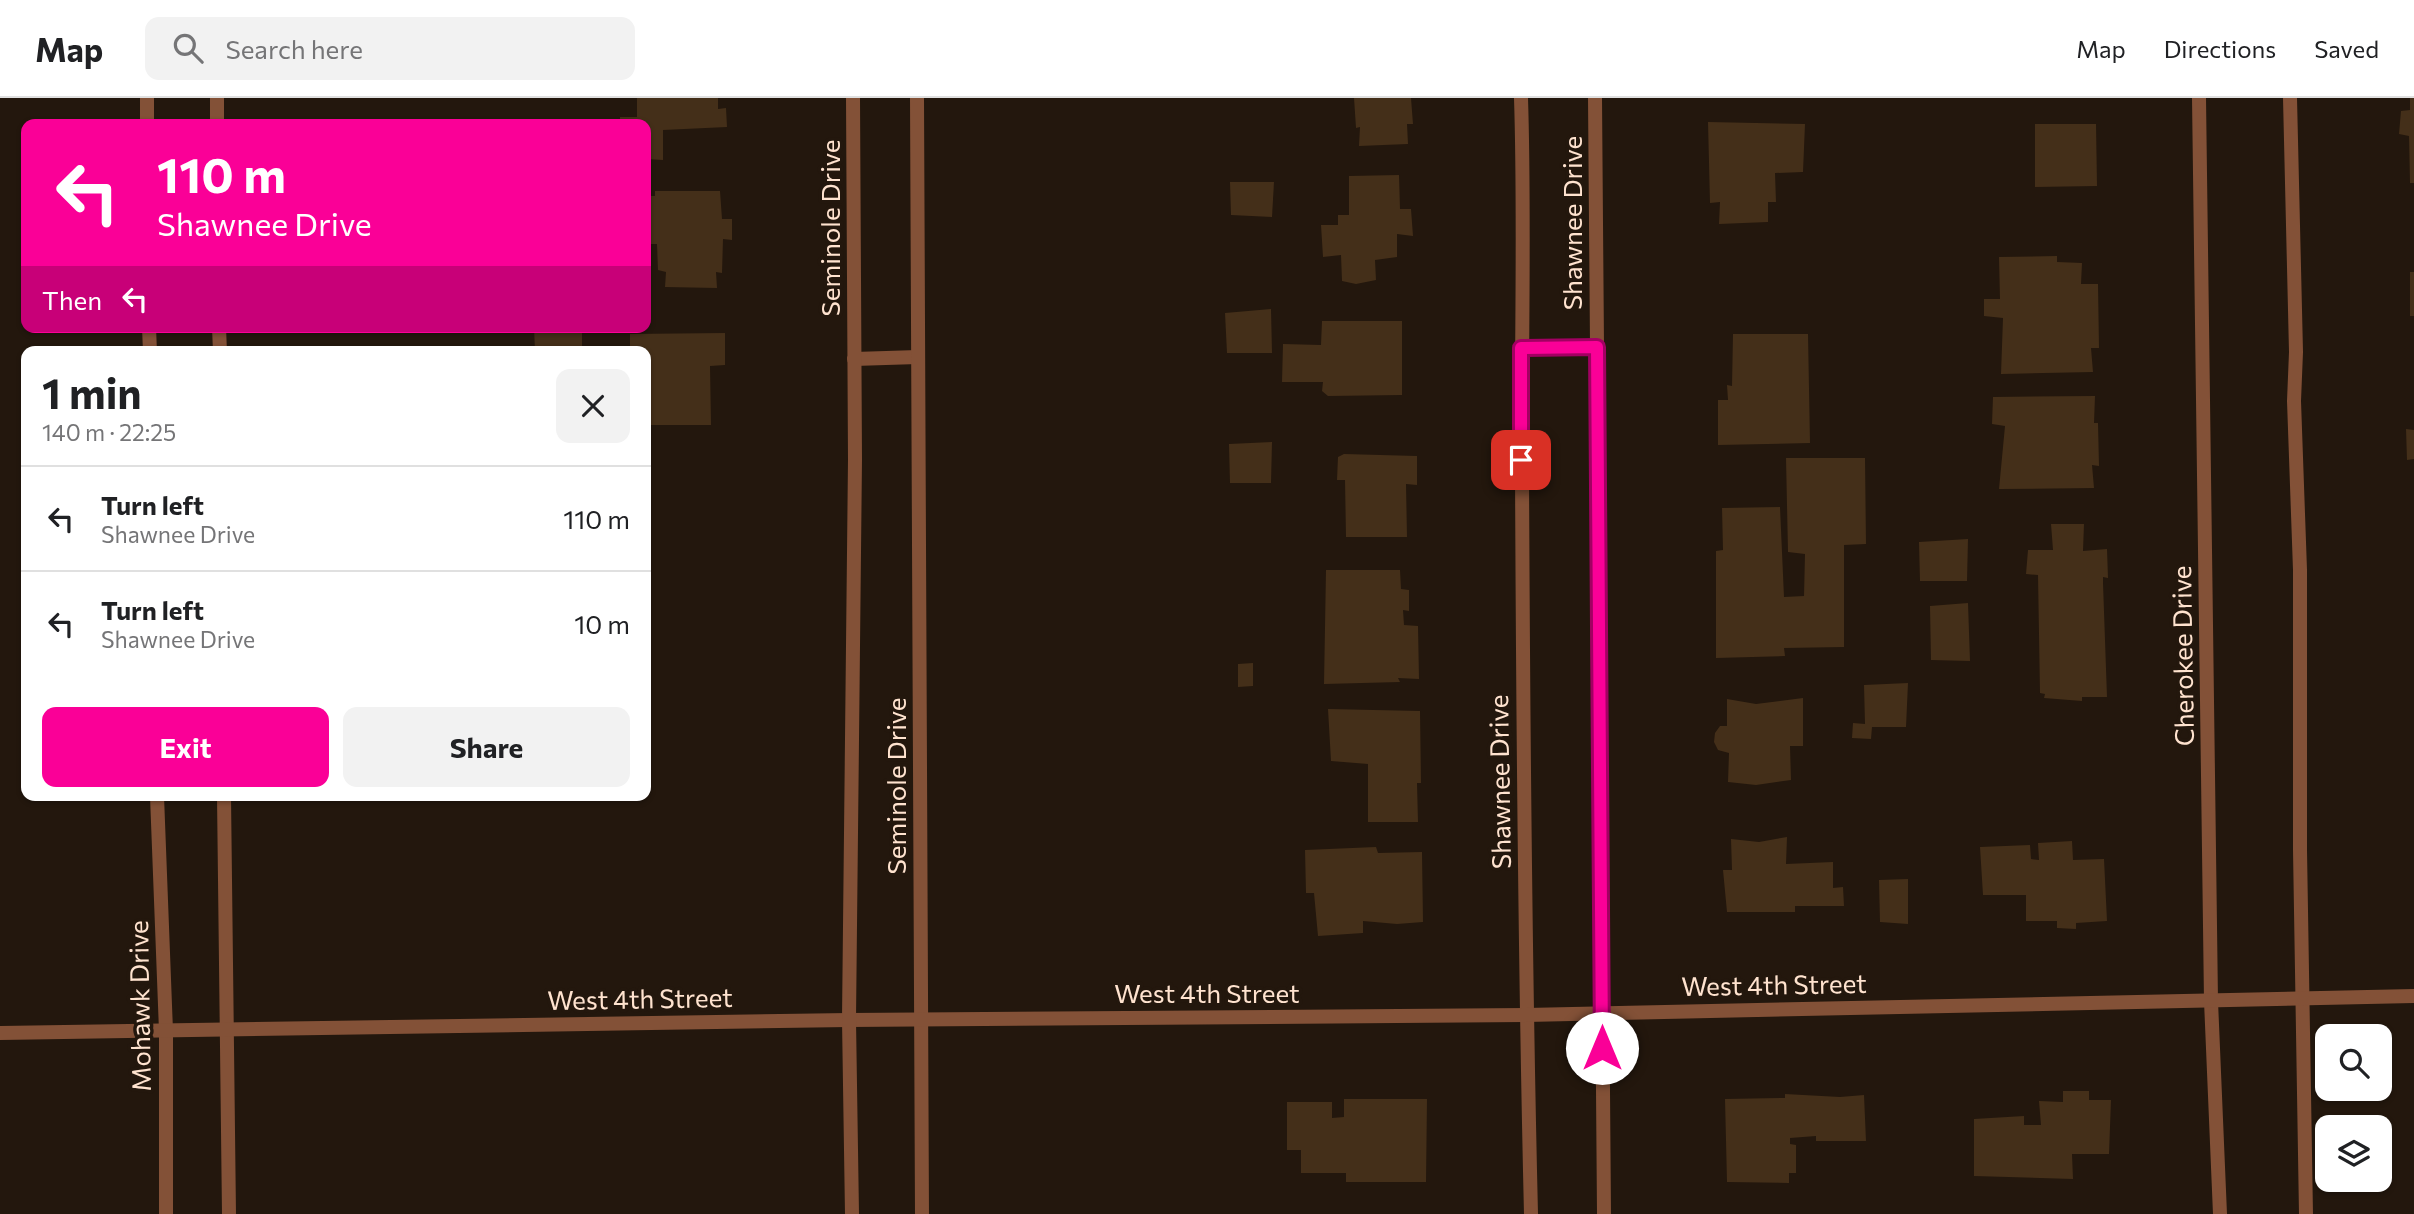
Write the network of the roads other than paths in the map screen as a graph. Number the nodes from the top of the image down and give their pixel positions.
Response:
1 (147, 98) edge
2 (217, 98) edge
3 (853, 98) edge
4 (917, 98) edge
5 (1521, 98) edge
6 (1595, 98) edge
7 (2199, 98) edge
8 (2290, 98) edge
9 (147, 119) edge
10 (217, 119) edge
11 (1597, 347) junction
12 (1521, 348) junction
13 (918, 357) junction
14 (854, 359) junction
15 (157, 801) edge
16 (224, 801) edge
17 (2414, 996) edge
18 (2303, 998) junction
19 (2211, 1001) junction
20 (1602, 1011) junction
21 (1526, 1014) junction
22 (920, 1019) junction
23 (849, 1020) junction
24 (227, 1028) junction
25 (166, 1031) junction
26 (0, 1033) edge
27 (166, 1214) edge
28 (229, 1214) edge
29 (852, 1214) edge
30 (922, 1214) edge
31 (1531, 1214) edge
32 (1604, 1214) edge
33 (2220, 1214) edge
34 (2306, 1214) edge

1 - 9 street
2 - 10 street
3 - 14 street, Seminole Drive
4 - 13 street, Seminole Drive
5 - 12 street, Shawnee Drive
6 - 11 street, Shawnee Drive
7 - 19 street, Cherokee Drive
8 - 18 street
11 - 12 street, Shawnee Drive
11 - 20 street, Shawnee Drive
12 - 21 street, Shawnee Drive
13 - 14 street
13 - 22 street, Seminole Drive
14 - 23 street, Seminole Drive
15 - 25 street, Mohawk Drive
16 - 24 street
17 - 18 street, West 4th Street
18 - 19 street, West 4th Street
18 - 34 street
19 - 20 street, West 4th Street
19 - 33 street, Cherokee Drive
20 - 21 street, West 4th Street
20 - 32 street, Shawnee Drive
21 - 22 street, West 4th Street
21 - 31 street, Shawnee Drive
22 - 23 street, West 4th Street
22 - 30 street, Seminole Drive
23 - 24 street, West 4th Street
23 - 29 street, Seminole Drive
24 - 25 street, West 4th Street
24 - 28 street
25 - 26 street, West 4th Street
25 - 27 street, Mohawk Drive

